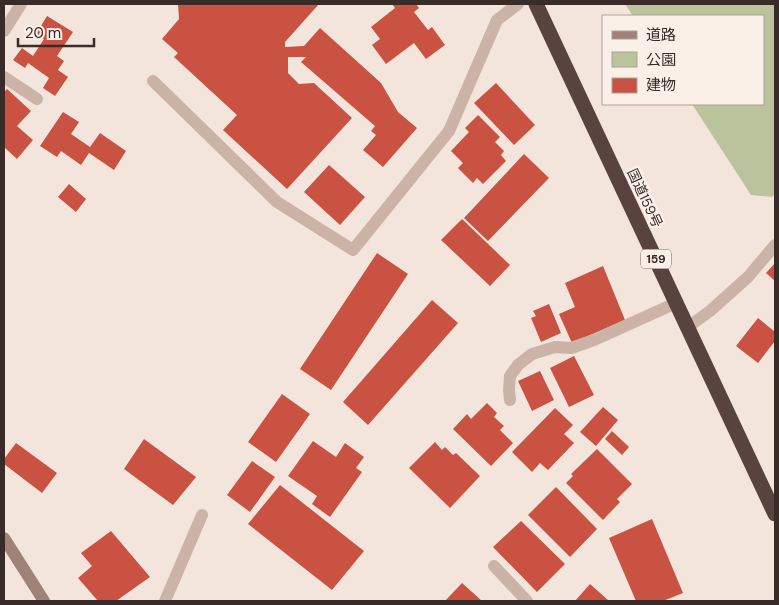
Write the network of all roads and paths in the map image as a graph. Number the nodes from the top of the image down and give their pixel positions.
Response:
1 (21, 4) edge
2 (518, 4) edge
3 (536, 4) edge
4 (4, 31) edge
5 (4, 76) edge
6 (153, 81) dead end
7 (37, 99) dead end
8 (775, 245) edge
9 (676, 303) junction
10 (688, 327) junction
11 (510, 400) dead end
12 (775, 514) edge
13 (202, 515) dead end
14 (4, 538) edge
15 (494, 566) dead end
16 (44, 601) edge
17 (166, 601) edge
18 (528, 601) edge

1 - 4 street
2 - 6 street
3 - 9 highway, 国道159号 / 159
5 - 7 street
8 - 10 street
9 - 10 highway, 国道159号 / 159
9 - 11 street
10 - 12 highway, 国道159号 / 159
13 - 17 street
14 - 16 main road
15 - 18 street

